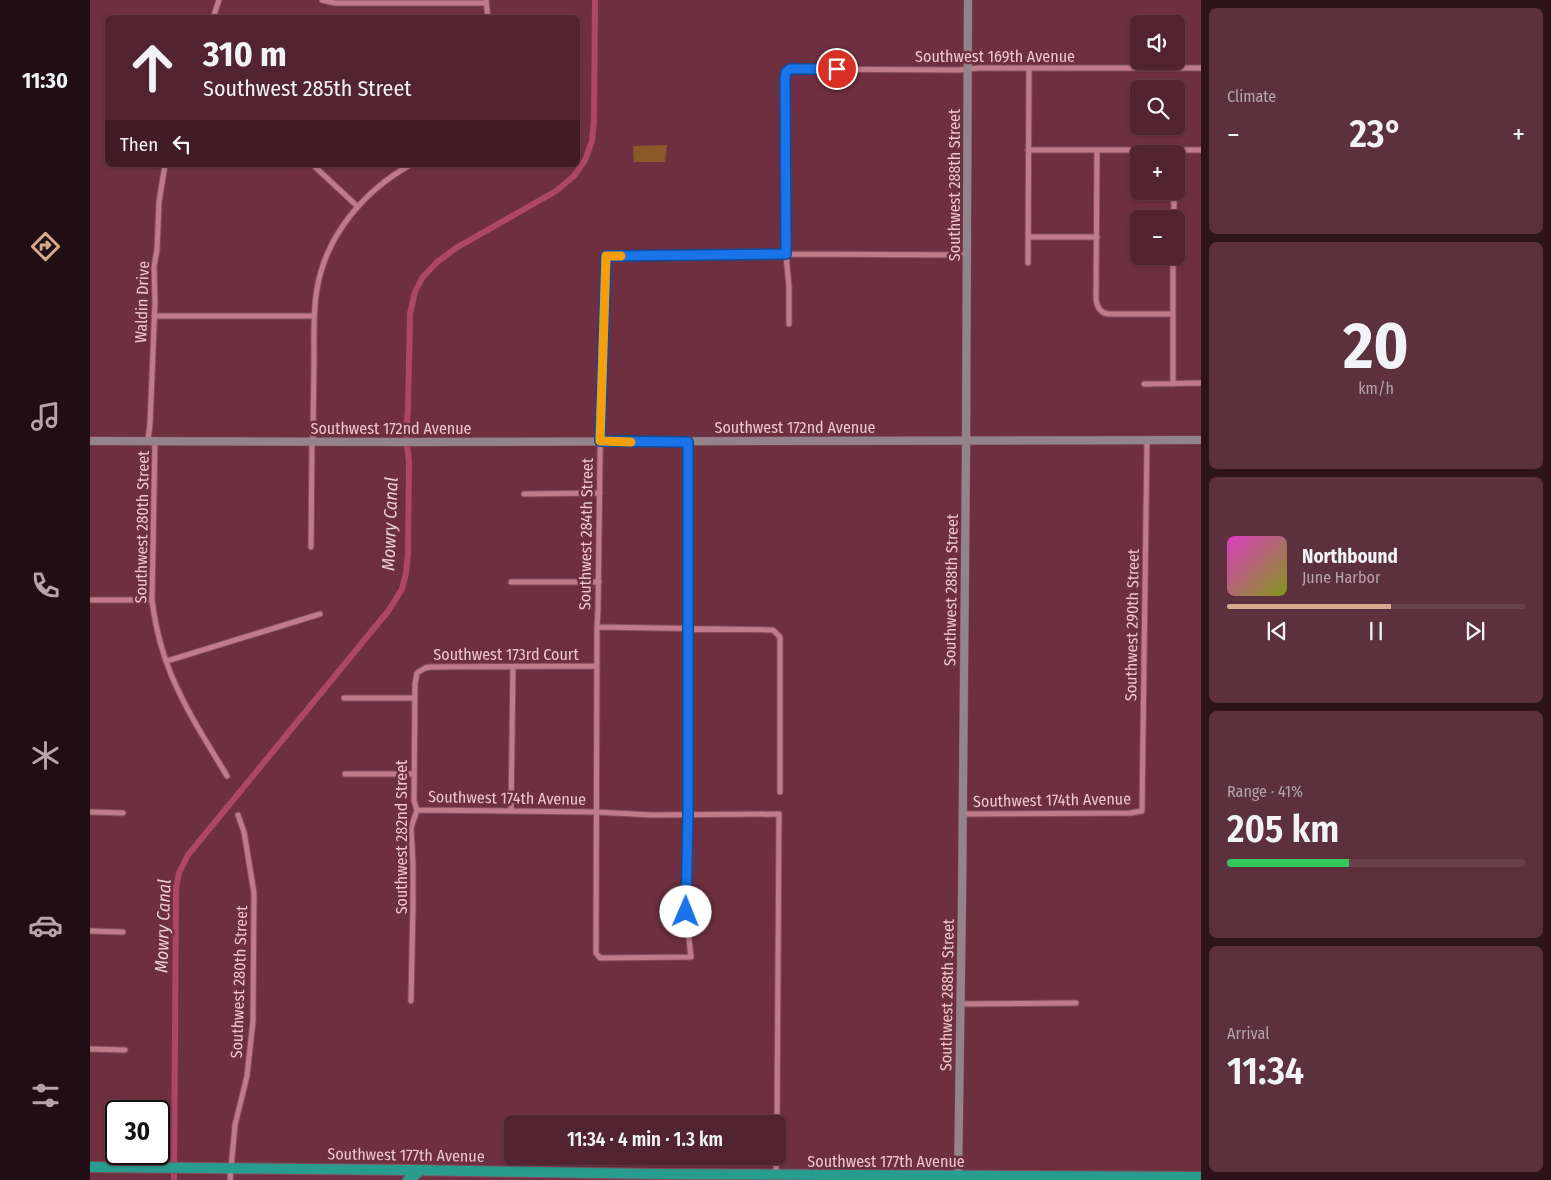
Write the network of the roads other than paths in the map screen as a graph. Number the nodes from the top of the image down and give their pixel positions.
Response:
1 (219, 0) edge
2 (322, 0) edge
3 (968, 0) edge
4 (486, 1) edge
5 (214, 15) edge
6 (488, 15) edge
7 (1029, 68) junction
8 (1201, 68) edge
9 (968, 69) junction
10 (1028, 150) junction
11 (1097, 150) junction
12 (1201, 150) edge
13 (1130, 151) edge
14 (1185, 151) edge
15 (165, 167) edge
16 (316, 167) edge
17 (406, 167) edge
18 (358, 206) junction
19 (1028, 237) junction
20 (1096, 237) junction
21 (786, 254) junction
22 (967, 255) junction
23 (1028, 263) dead end
24 (1174, 265) edge
25 (1173, 314) junction
26 (154, 316) junction
27 (314, 316) junction
28 (789, 324) dead end
29 (1144, 384) dead end
30 (1173, 384) junction
31 (1201, 384) edge
32 (152, 440) junction
33 (1147, 440) junction
34 (1201, 440) edge
35 (90, 441) edge
36 (313, 441) junction
37 (600, 441) junction
38 (966, 441) junction
39 (688, 442) junction
40 (600, 493) junction
41 (524, 494) dead end
42 (310, 547) dead end
43 (512, 582) dead end
44 (599, 582) junction
45 (90, 600) edge
46 (152, 600) junction
47 (320, 614) dead end
48 (597, 627) junction
49 (688, 629) junction
50 (167, 661) junction
51 (596, 666) junction
52 (513, 667) junction
53 (417, 673) joint
54 (344, 698) dead end
55 (414, 698) junction
56 (345, 774) dead end
57 (414, 774) junction
58 (227, 776) dead end
59 (780, 792) dead end
60 (417, 810) junction
61 (511, 811) junction
62 (1142, 811) joint
63 (90, 812) edge
64 (596, 812) junction
65 (123, 813) dead end
66 (962, 814) junction
67 (238, 815) dead end
68 (688, 815) junction
69 (90, 931) edge
70 (123, 932) dead end
71 (411, 1001) dead end
72 (1076, 1003) dead end
73 (960, 1004) junction
74 (90, 1049) edge
75 (125, 1050) dead end
76 (777, 1115) edge
77 (776, 1165) edge
78 (90, 1167) edge
79 (232, 1168) junction
80 (421, 1170) junction
81 (776, 1175) junction
82 (958, 1178) edge
83 (1201, 1178) edge
84 (230, 1180) edge
85 (408, 1180) edge

1 - 5 street
2 - 4 street
3 - 9 street, Southwest 288th Street
4 - 6 street
7 - 8 street, Southwest 169th Avenue
7 - 9 street, Southwest 169th Avenue
7 - 10 street
9 - 21 street, Southwest 169th Avenue
9 - 22 street, Southwest 288th Street
10 - 11 street
10 - 19 street
11 - 13 street
11 - 20 street
12 - 14 street
15 - 26 street, Waldin Drive
16 - 18 street
17 - 18 street
18 - 27 street
19 - 20 street
19 - 23 street
20 - 25 street
21 - 22 street
21 - 28 street
21 - 37 street, Southwest 284th Street
22 - 38 street, Southwest 288th Street
24 - 25 street
25 - 30 street
26 - 27 street
26 - 32 street, Waldin Drive
27 - 36 street
29 - 30 street
30 - 31 street
32 - 35 street, Southwest 172nd Avenue
32 - 36 street, Southwest 172nd Avenue
32 - 46 street, Southwest 280th Street
33 - 34 street, Southwest 172nd Avenue
33 - 38 street, Southwest 172nd Avenue
33 - 62 street, Southwest 290th Street
36 - 37 street, Southwest 172nd Avenue
36 - 42 street
37 - 39 street, Southwest 172nd Avenue
37 - 40 street, Southwest 284th Street
38 - 39 street, Southwest 172nd Avenue
38 - 66 street, Southwest 288th Street
39 - 49 street
40 - 41 street
40 - 44 street, Southwest 284th Street
43 - 44 street
44 - 48 street, Southwest 284th Street
45 - 46 street
46 - 50 street, Southwest 280th Street
47 - 50 street
48 - 49 street
48 - 51 street, Southwest 284th Street
49 - 59 street
49 - 68 street
50 - 58 street, Southwest 280th Street
51 - 52 street, Southwest 173rd Court
51 - 64 street, Southwest 284th Street
52 - 53 street, Southwest 173rd Court
52 - 61 street
53 - 55 street, Southwest 282nd Street
54 - 55 street
55 - 57 street, Southwest 282nd Street
56 - 57 street
57 - 60 street, Southwest 282nd Street
60 - 61 street, Southwest 174th Avenue
60 - 71 street, Southwest 282nd Street
61 - 64 street, Southwest 174th Avenue
62 - 66 street, Southwest 174th Avenue
63 - 65 street
64 - 68 street, Southwest 174th Avenue
64 - 68 street, Southwest 284th Street
66 - 73 street, Southwest 288th Street
67 - 79 street, Southwest 280th Street
68 - 76 street, Southwest 174th Avenue
69 - 70 street
72 - 73 street
73 - 82 street, Southwest 288th Street
74 - 75 street
77 - 81 street
78 - 79 highway, Southwest 177th Avenue
79 - 80 highway, Southwest 177th Avenue
79 - 84 street, Southwest 280th Street
80 - 81 highway, Southwest 177th Avenue
80 - 85 highway
81 - 82 highway, Southwest 177th Avenue
82 - 83 highway, Southwest 177th Avenue

